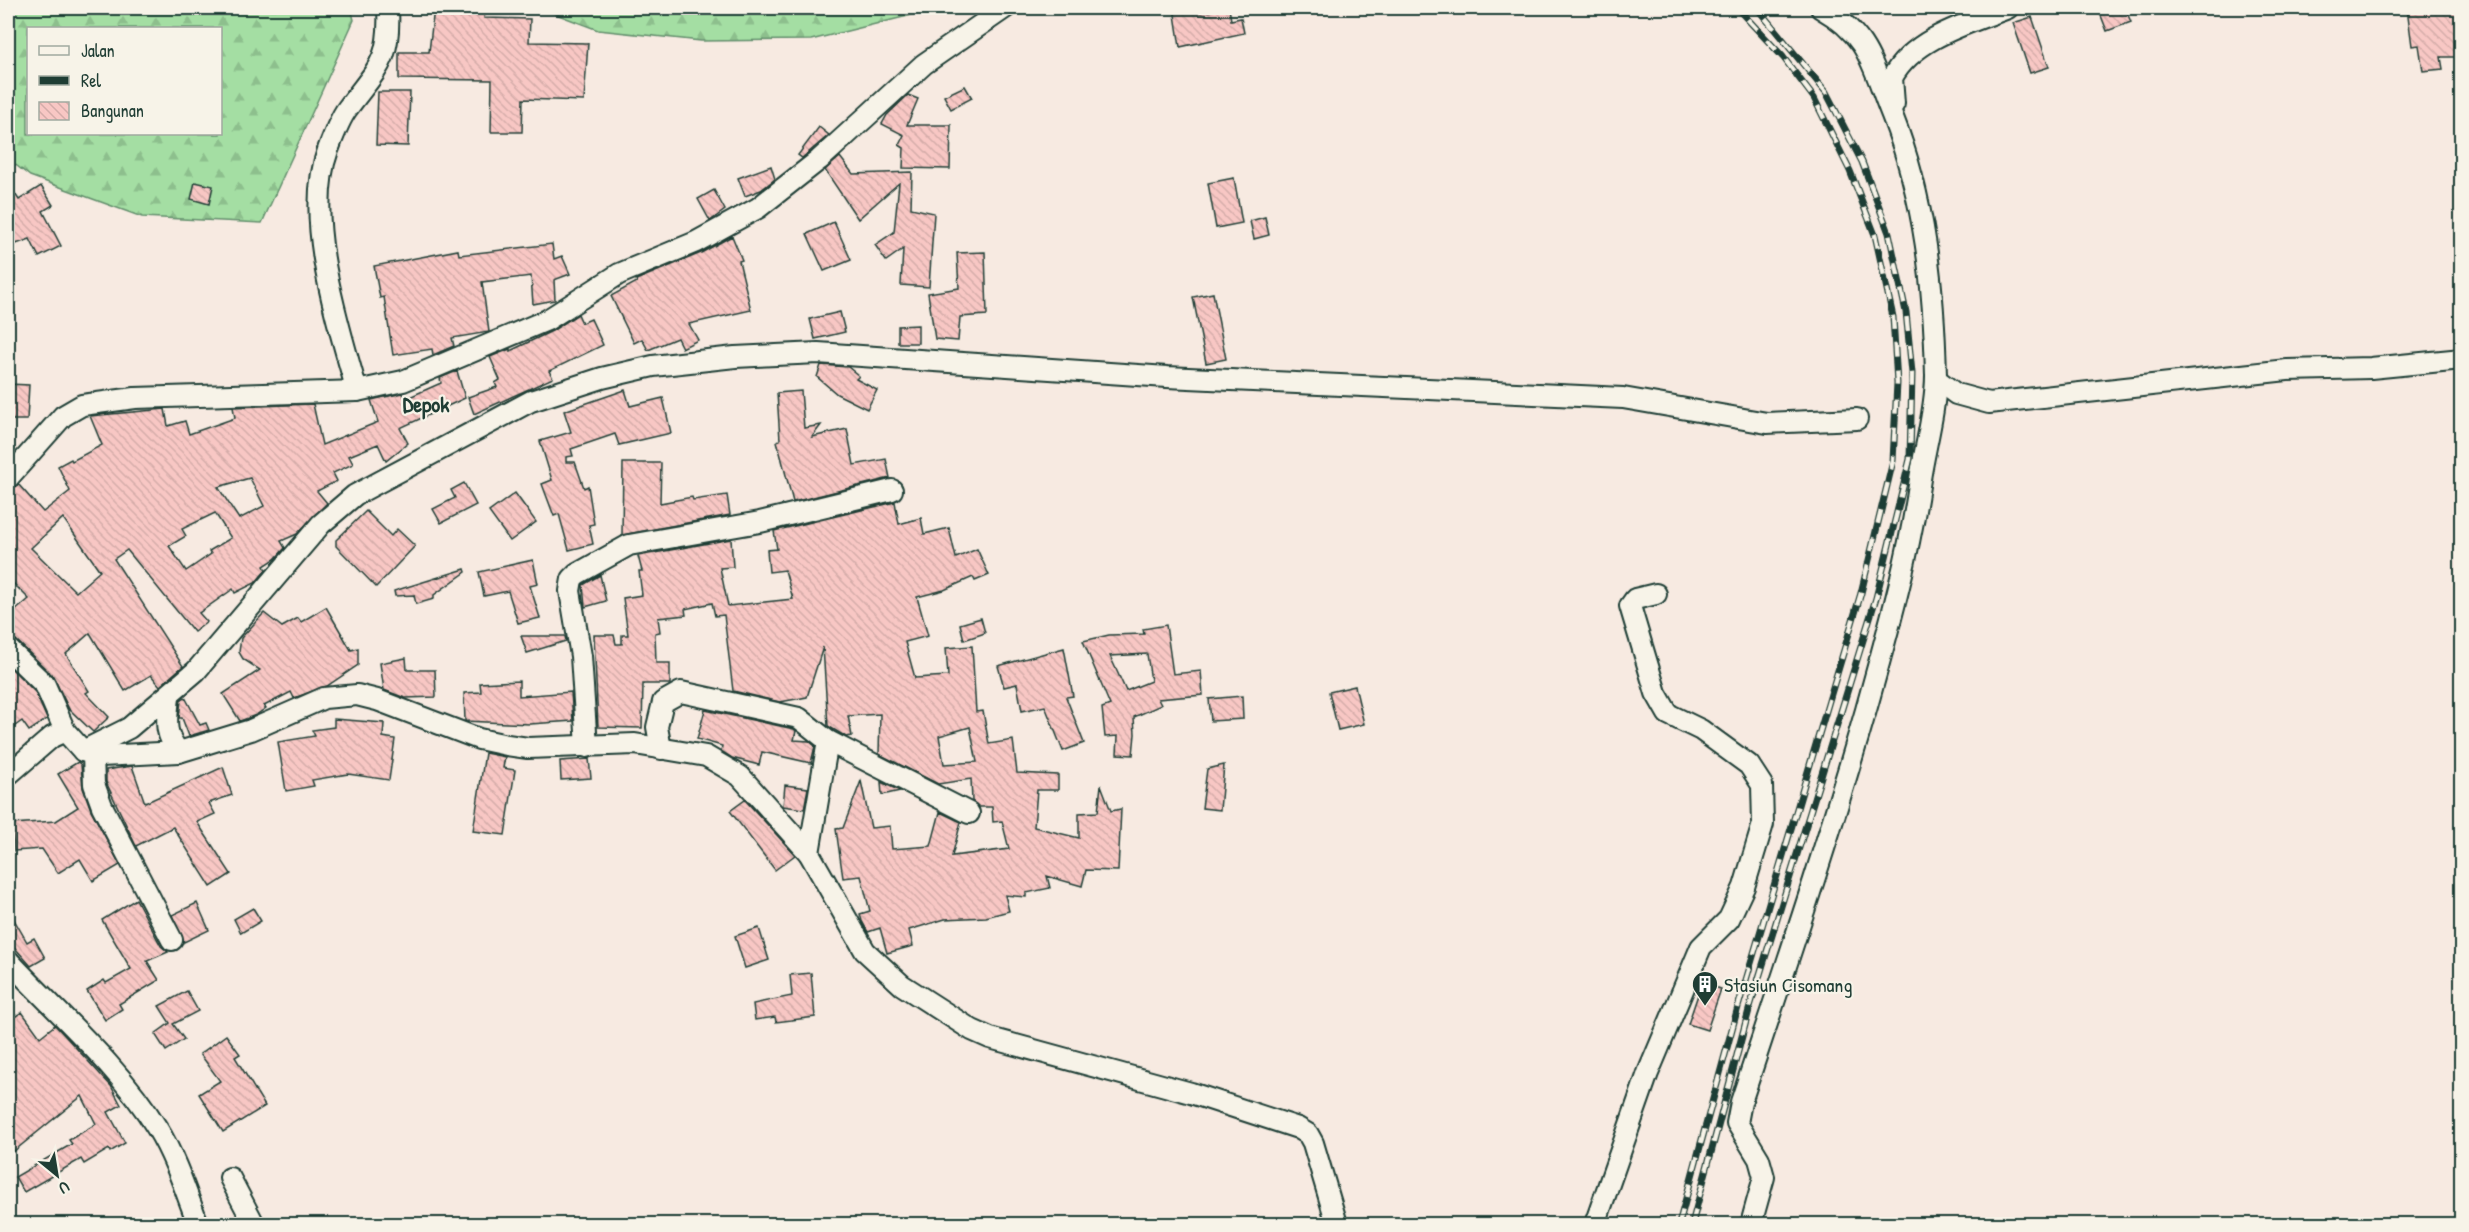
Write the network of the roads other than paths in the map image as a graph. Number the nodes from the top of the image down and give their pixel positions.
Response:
1 (388, 8) edge
2 (1005, 8) edge
3 (1821, 8) edge
4 (2008, 8) edge
5 (1900, 136) junction
6 (2462, 359) edge
7 (1936, 379) junction
8 (357, 391) junction
9 (1857, 419) dead end
10 (8, 478) edge
11 (892, 490) dead end
12 (1656, 594) dead end
13 (8, 649) edge
14 (169, 696) junction
15 (64, 731) junction
16 (828, 741) junction
17 (587, 747) junction
18 (661, 749) junction
19 (88, 752) junction
20 (179, 752) junction
21 (8, 775) edge
22 (969, 813) dead end
23 (809, 853) junction
24 (172, 940) dead end
25 (8, 960) edge
26 (230, 1178) dead end
27 (198, 1224) edge
28 (254, 1224) edge
29 (1337, 1224) edge
30 (1595, 1224) edge
31 (1751, 1224) edge

1 - 8 street
2 - 8 street
3 - 5 street
4 - 5 street
5 - 7 street
6 - 7 street
7 - 31 street
8 - 10 street
9 - 14 street
11 - 17 street
12 - 30 street
13 - 15 street
14 - 19 street
14 - 20 street
15 - 19 street
15 - 21 street
16 - 18 street
16 - 22 street
16 - 23 street
17 - 18 street
17 - 20 street
18 - 23 street
19 - 20 street
19 - 24 street
23 - 29 street
25 - 27 street
26 - 28 street

